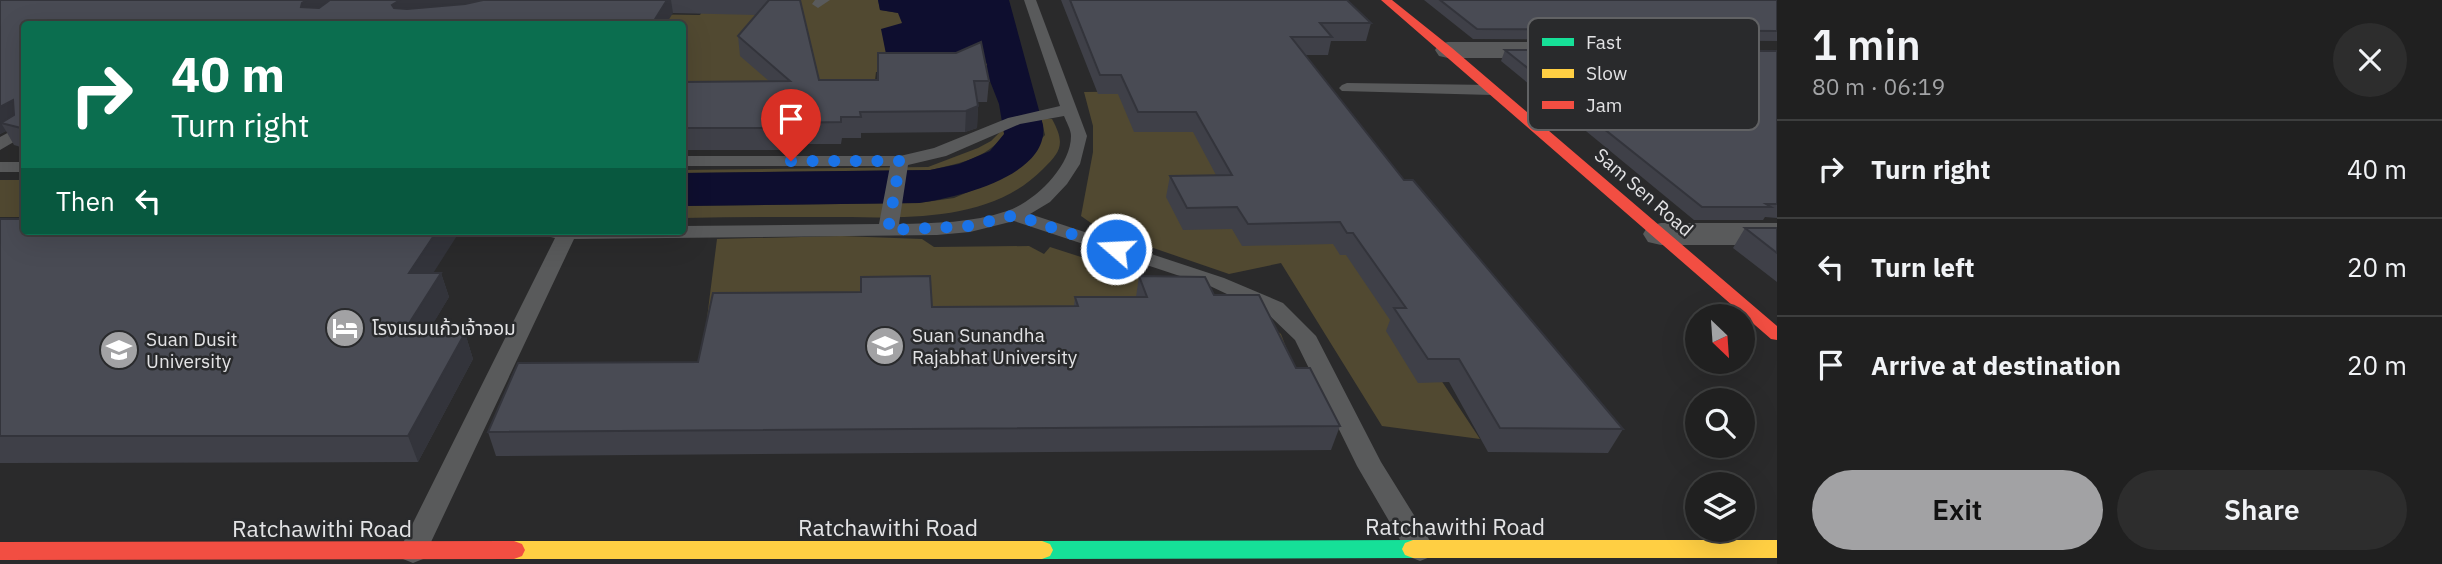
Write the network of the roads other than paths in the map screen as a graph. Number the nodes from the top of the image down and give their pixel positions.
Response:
1 (1030, 0) edge
2 (1386, 0) edge
3 (1448, 50) junction
4 (1528, 51) edge
5 (1347, 88) dead end
6 (1492, 90) junction
7 (1070, 110) junction
8 (1528, 121) edge
9 (1539, 130) edge
10 (21, 131) edge
11 (0, 145) edge
12 (686, 161) edge
13 (899, 164) junction
14 (0, 167) edge
15 (21, 167) edge
16 (1015, 215) junction
17 (888, 230) junction
18 (686, 231) edge
19 (1661, 234) junction
20 (1777, 234) edge
21 (557, 235) edge
22 (1777, 335) edge
23 (1420, 549) junction
24 (1777, 549) edge
25 (0, 551) edge
26 (413, 551) junction
27 (1547, 556) edge
28 (110, 557) edge
29 (593, 557) edge
30 (1063, 557) edge

1 - 7 lane
2 - 3 main road, Sam Sen Road
3 - 4 street
3 - 6 main road, Sam Sen Road
5 - 6 lane
6 - 8 main road, Sam Sen Road
7 - 13 lane
7 - 16 lane
9 - 19 main road, Sam Sen Road
10 - 11 lane
12 - 13 lane
13 - 17 lane
14 - 15 lane
16 - 17 lane
16 - 23 lane
17 - 18 lane
19 - 20 street
19 - 22 main road, Sam Sen Road
21 - 26 lane
23 - 27 main road, Ratchawithi Road
23 - 30 main road, Ratchawithi Road
24 - 27 main road, Ratchawithi Road
25 - 28 main road, Ratchawithi Road
26 - 28 main road, Ratchawithi Road
26 - 29 main road, Ratchawithi Road
29 - 30 main road, Ratchawithi Road

